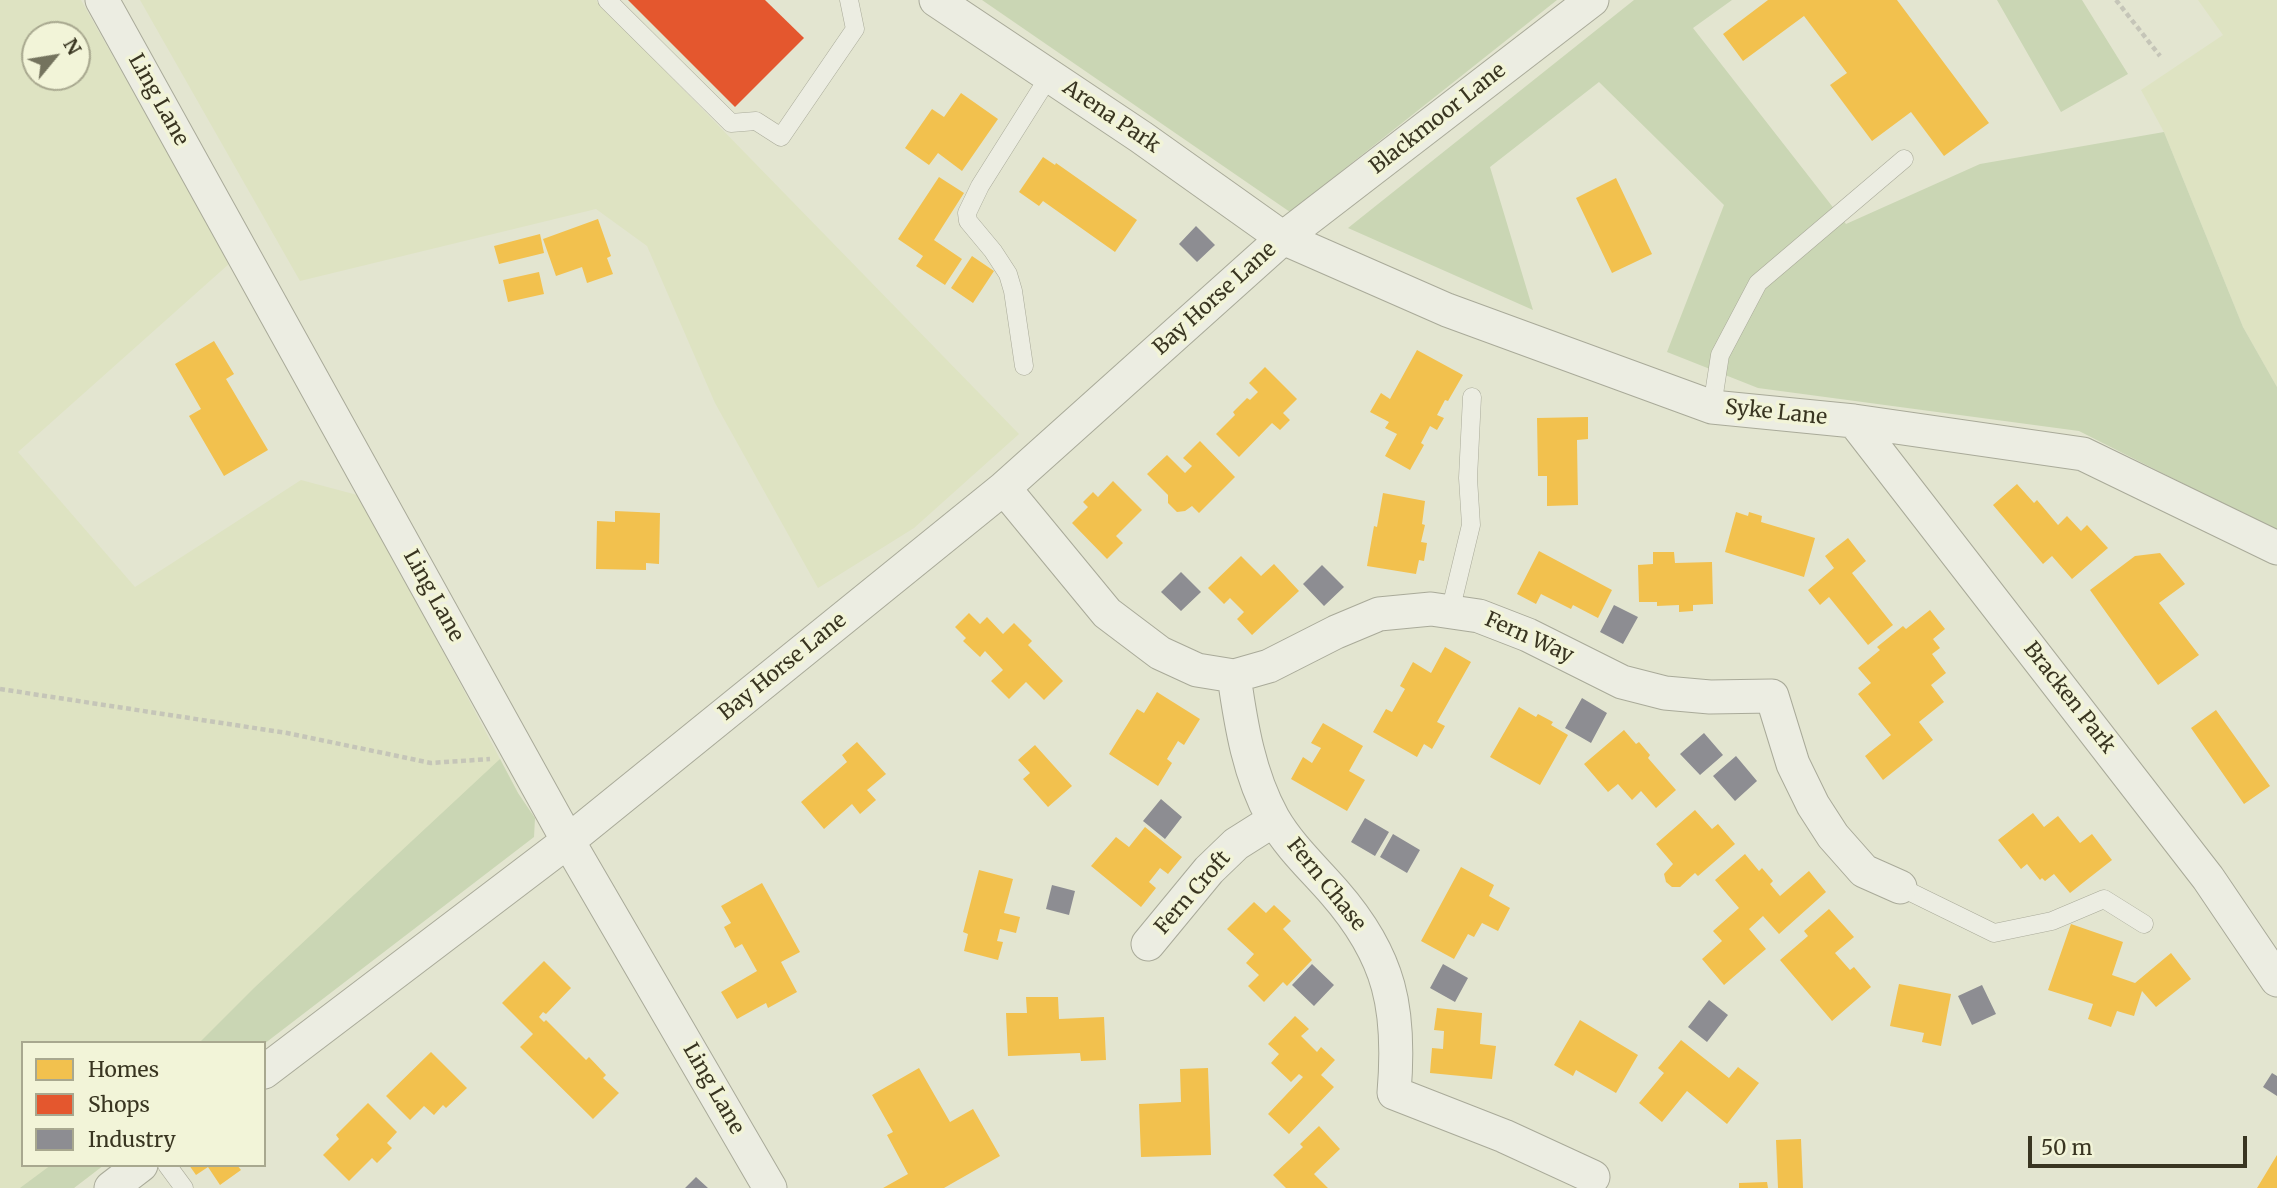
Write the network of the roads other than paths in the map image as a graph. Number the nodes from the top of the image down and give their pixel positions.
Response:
1 (102, 0) edge
2 (607, 0) edge
3 (849, 0) edge
4 (936, 0) edge
5 (1592, 0) edge
6 (1049, 75) junction
7 (1904, 159) dead end
8 (1283, 238) junction
9 (1024, 366) dead end
10 (1472, 397) dead end
11 (1712, 407) junction
12 (1854, 421) junction
13 (1004, 488) junction
14 (2277, 548) edge
15 (1450, 612) junction
16 (1234, 676) junction
17 (1274, 820) junction
18 (568, 841) junction
19 (1900, 887) joint
20 (2144, 924) dead end
21 (1148, 944) dead end
22 (2277, 980) edge
23 (266, 1070) edge
24 (138, 1167) edge
25 (168, 1167) edge
26 (1593, 1177) dead end
27 (111, 1188) edge
28 (184, 1188) edge
29 (770, 1188) edge

1 - 18 street, Ling Lane
2 - 3 lane
4 - 6 street, Arena Park
5 - 8 street, Blackmoor Lane
6 - 8 street, Arena Park
6 - 9 lane
7 - 11 lane
8 - 11 street, Syke Lane
8 - 13 street, Bay Horse Lane
10 - 15 lane
11 - 12 street, Syke Lane
12 - 14 street, Syke Lane
12 - 22 street, Bracken Park
13 - 16 street, Fern Way
13 - 18 street, Bay Horse Lane
15 - 16 street, Fern Way
15 - 19 street, Fern Way
16 - 17 street, Fern Chase
17 - 21 street, Fern Croft
17 - 26 street, Fern Chase
18 - 23 street, Bay Horse Lane
18 - 29 street, Ling Lane
19 - 20 lane
24 - 27 street
25 - 28 lane

